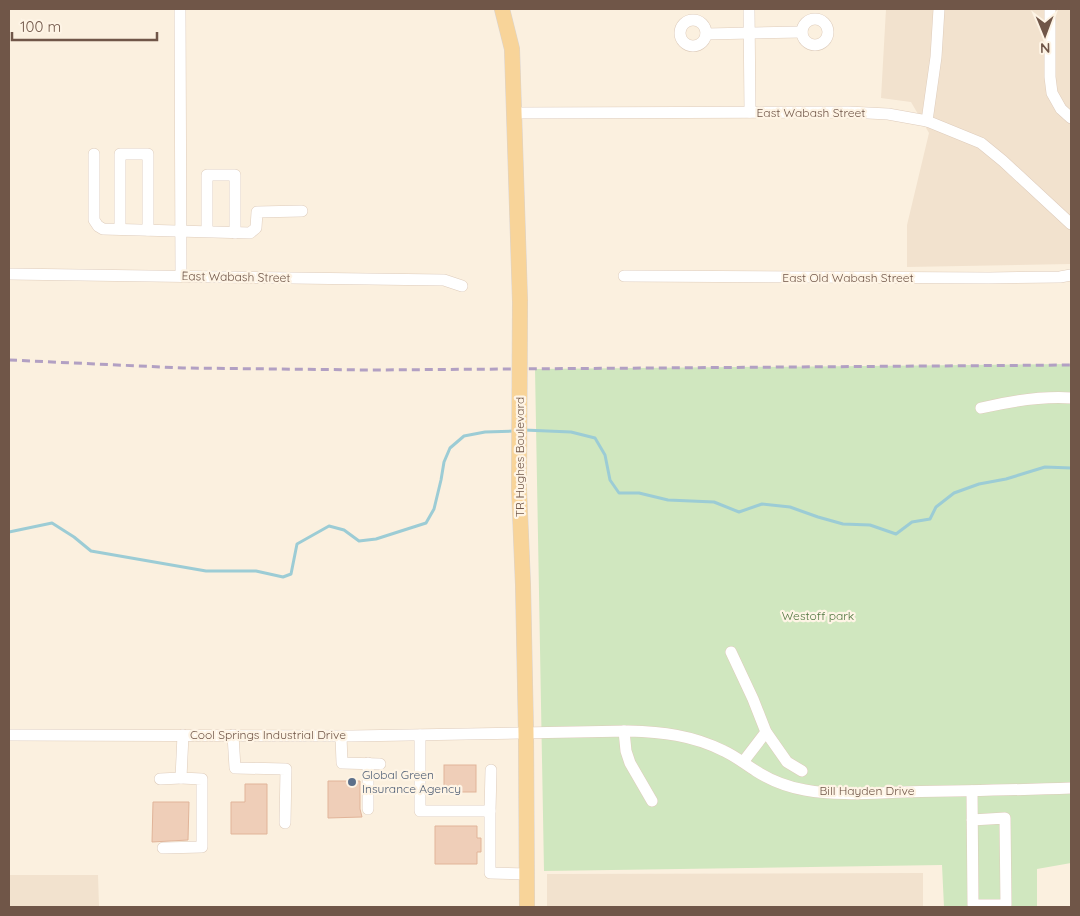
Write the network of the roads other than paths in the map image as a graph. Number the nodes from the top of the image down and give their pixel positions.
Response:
1 (180, 9) edge
2 (502, 9) edge
3 (749, 9) edge
4 (939, 9) edge
5 (1050, 9) edge
6 (749, 32) junction
7 (802, 32) dead end
8 (706, 34) dead end
9 (750, 112) junction
10 (515, 113) junction
11 (1071, 118) edge
12 (927, 121) junction
13 (94, 154) dead end
14 (302, 211) dead end
15 (1071, 224) edge
16 (120, 229) junction
17 (148, 230) junction
18 (181, 230) junction
19 (207, 232) junction
20 (235, 233) junction
21 (9, 274) edge
22 (1071, 275) edge
23 (181, 276) junction
24 (624, 276) dead end
25 (462, 286) dead end
26 (1071, 398) edge
27 (981, 408) dead end
28 (731, 652) dead end
29 (624, 731) junction
30 (766, 732) junction
31 (526, 733) junction
32 (9, 735) edge
33 (182, 735) junction
34 (234, 735) junction
35 (420, 735) junction
36 (341, 736) junction
37 (743, 762) junction
38 (368, 763) junction
39 (380, 764) dead end
40 (491, 770) dead end
41 (802, 770) dead end
42 (181, 778) junction
43 (160, 779) dead end
44 (1071, 788) edge
45 (972, 791) junction
46 (652, 801) dead end
47 (368, 809) dead end
48 (490, 811) junction
49 (972, 820) junction
50 (285, 823) dead end
51 (163, 848) dead end
52 (527, 874) junction
53 (527, 907) edge

1 - 18 street
2 - 10 main road, TR Hughes Boulevard
3 - 6 street
4 - 12 street
5 - 11 street
6 - 7 street
6 - 8 street
6 - 9 street
9 - 10 street, East Wabash Street
9 - 12 street, East Wabash Street
10 - 31 main road, TR Hughes Boulevard, bridge
12 - 15 street, East Wabash Street
13 - 16 street
14 - 20 street
16 - 17 street
16 - 17 street
17 - 18 street
18 - 19 street
18 - 23 street
19 - 20 street
19 - 20 street
21 - 23 street, East Wabash Street
22 - 24 street, East Old Wabash Street
23 - 25 street, East Wabash Street
26 - 27 street
28 - 30 street
29 - 31 street, Bill Hayden Drive
29 - 37 street, Bill Hayden Drive
29 - 46 street
30 - 37 street
30 - 41 street
31 - 35 street, Cool Springs Industrial Drive
31 - 52 main road, TR Hughes Boulevard
32 - 33 street, Cool Springs Industrial Drive
33 - 34 street, Cool Springs Industrial Drive
33 - 42 street
34 - 36 street, Cool Springs Industrial Drive
34 - 50 street
35 - 36 street, Cool Springs Industrial Drive
35 - 48 street
36 - 38 street
37 - 45 street, Bill Hayden Drive
38 - 39 street
38 - 47 street
40 - 48 street
42 - 43 street
42 - 51 street
44 - 45 street, Bill Hayden Drive
45 - 49 street
48 - 52 street
49 - 49 street
52 - 53 main road, TR Hughes Boulevard

